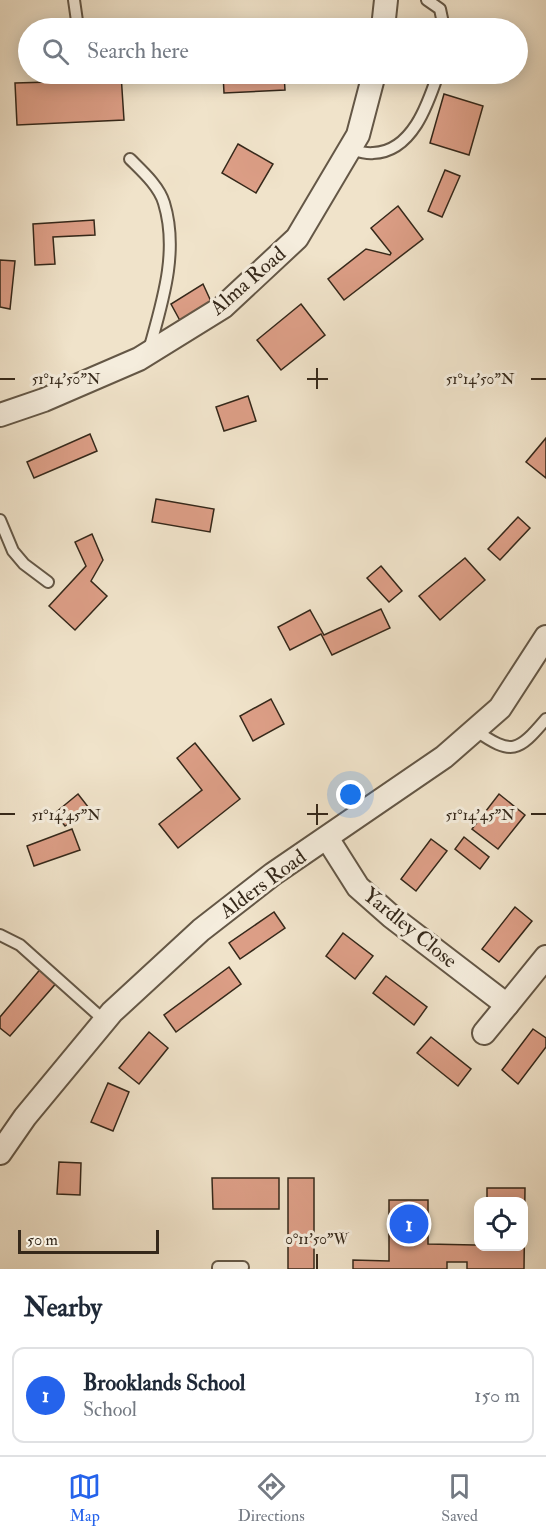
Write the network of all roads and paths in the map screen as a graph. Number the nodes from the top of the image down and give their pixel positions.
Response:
1 (74, 0) edge
2 (386, 0) edge
3 (427, 0) edge
4 (77, 18) edge
5 (384, 18) edge
6 (442, 18) edge
7 (371, 84) edge
8 (435, 84) edge
9 (350, 149) junction
10 (130, 159) dead end
11 (148, 353) junction
12 (0, 415) edge
13 (0, 520) edge
14 (48, 582) dead end
15 (546, 638) edge
16 (546, 719) edge
17 (475, 730) junction
18 (327, 838) junction
19 (0, 935) edge
20 (546, 957) edge
21 (507, 1005) junction
22 (105, 1021) junction
23 (484, 1033) dead end
24 (0, 1153) edge
25 (243, 1267) dead end
26 (218, 1269) edge

1 - 4 lane
2 - 5 street
3 - 6 lane
7 - 9 street, Alma Road
8 - 9 lane
9 - 11 street, Alma Road
10 - 11 lane
11 - 12 street, Alma Road
13 - 14 lane
15 - 17 street, Alders Road
16 - 17 lane
17 - 18 street, Alders Road
18 - 21 street, Yardley Close
18 - 22 street, Alders Road
19 - 22 lane
20 - 21 street
21 - 23 street
22 - 24 street, Alders Road
25 - 26 lane

